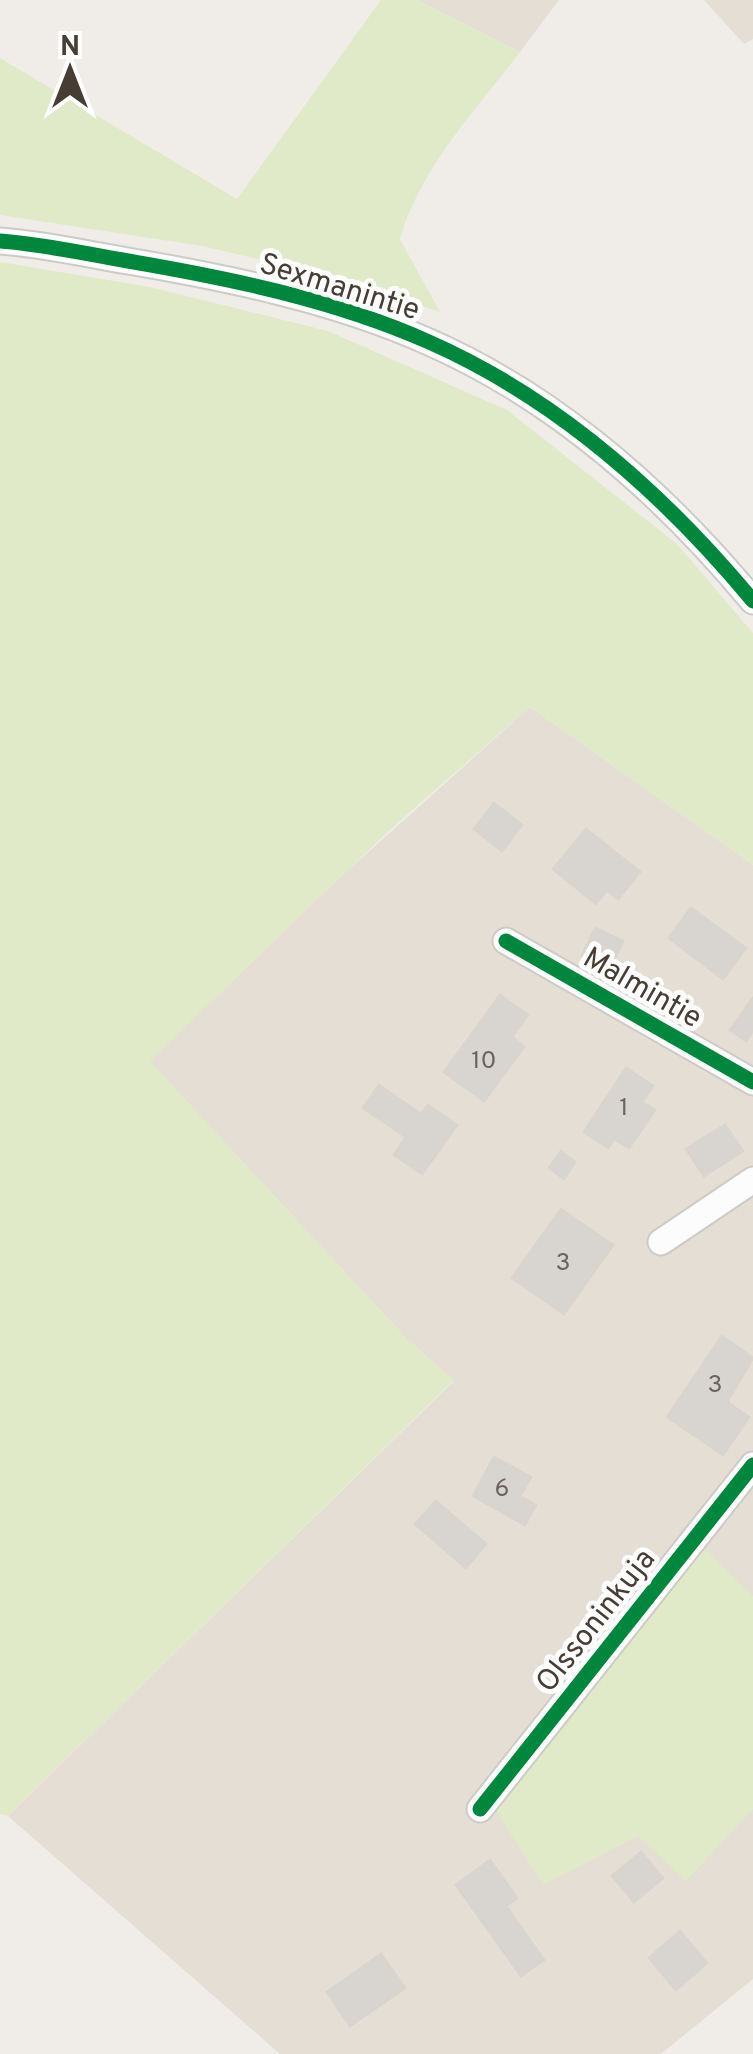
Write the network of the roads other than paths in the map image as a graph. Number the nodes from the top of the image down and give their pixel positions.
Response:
1 (0, 241) edge
2 (753, 601) edge
3 (506, 941) dead end
4 (753, 1082) edge
5 (753, 1180) edge
6 (662, 1242) dead end
7 (753, 1465) edge
8 (480, 1809) dead end

1 - 2 street, Sexmanintie
3 - 4 street, Malmintie
5 - 6 street
7 - 8 street, Olssoninkuja

